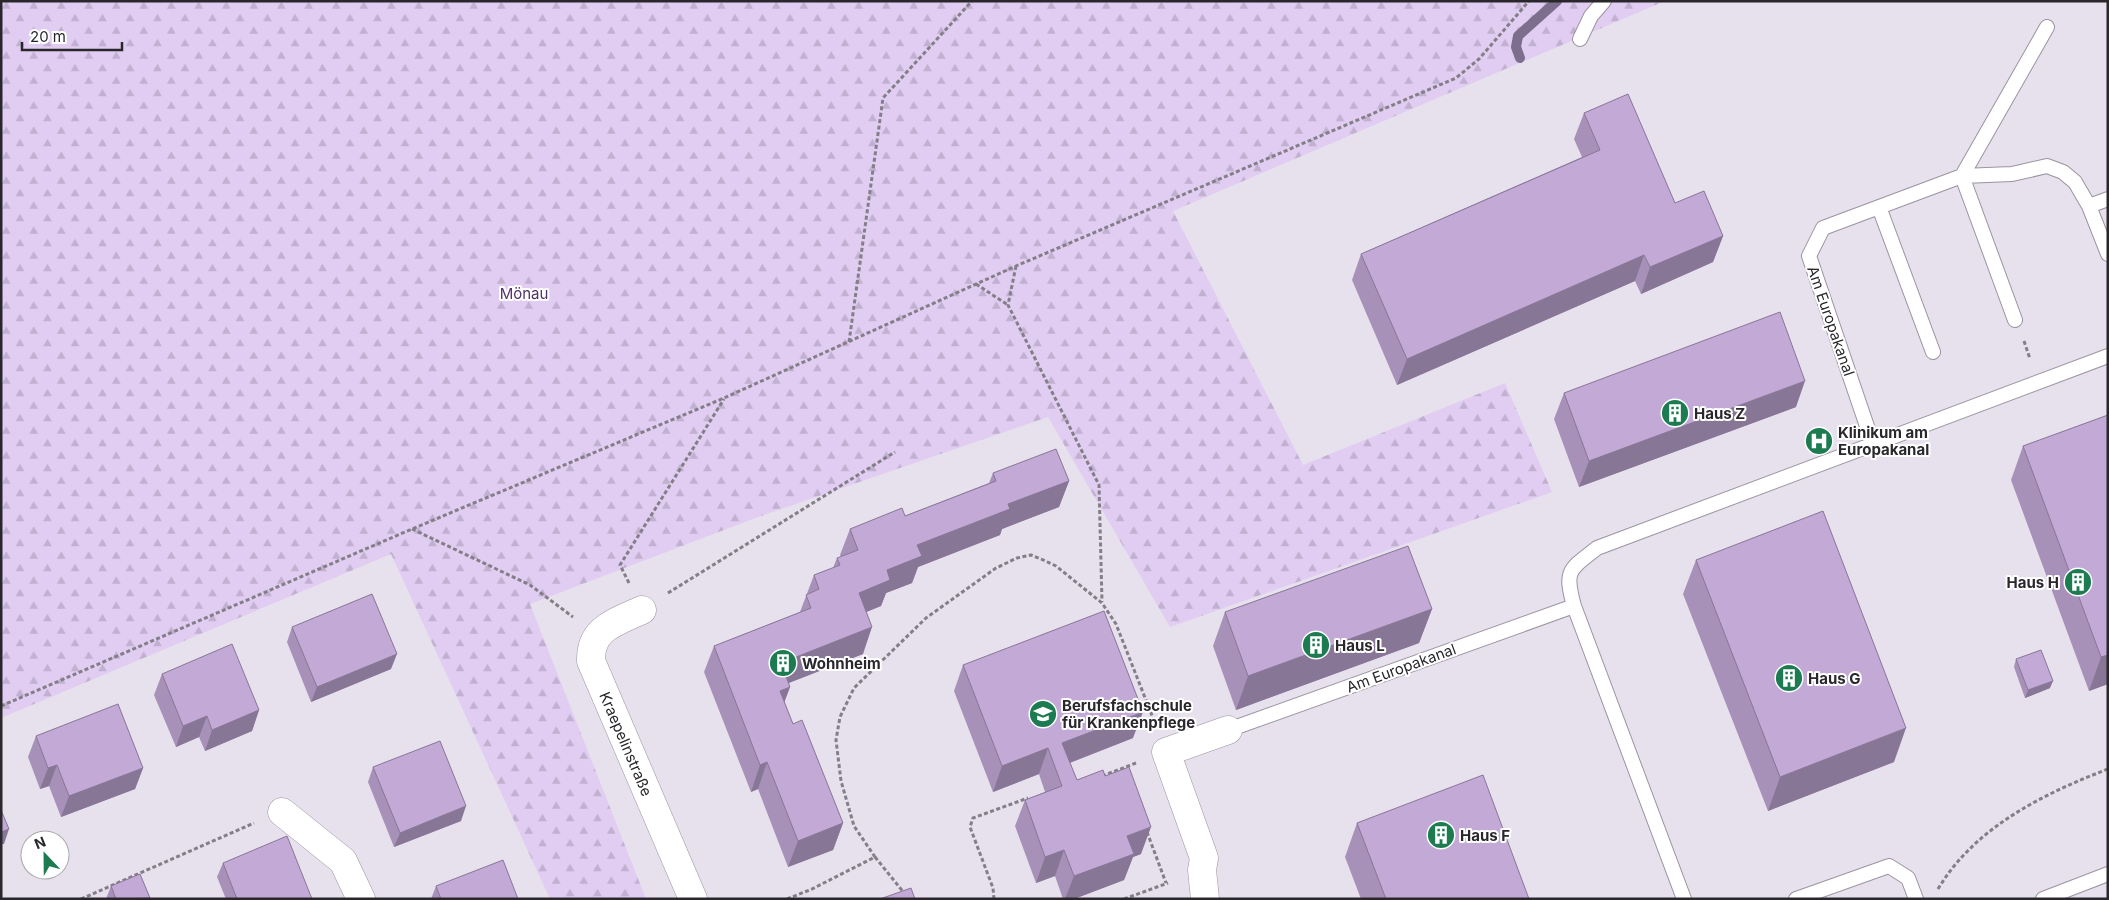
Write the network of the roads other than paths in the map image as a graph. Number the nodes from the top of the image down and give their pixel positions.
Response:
1 (1604, 1) edge
2 (2047, 27) dead end
3 (1580, 38) dead end
4 (1962, 176) junction
5 (2108, 199) edge
6 (2089, 206) junction
7 (1879, 207) junction
8 (2108, 254) edge
9 (2015, 320) road end
10 (1933, 352) dead end
11 (2108, 356) edge
12 (1873, 444) junction
13 (1574, 606) junction
14 (642, 610) road end
15 (1228, 730) joint
16 (282, 812) road end
17 (2108, 874) edge
18 (361, 899) edge
19 (693, 899) edge
20 (1205, 899) edge
21 (1684, 899) edge
22 (1796, 899) edge
23 (1916, 899) edge
24 (2043, 899) edge

1 - 3 lane
2 - 4 lane
4 - 6 lane, Am Europakanal
4 - 7 lane, Am Europakanal
4 - 9 lane
5 - 6 lane
6 - 8 lane, Am Europakanal
7 - 10 lane
7 - 12 lane, Am Europakanal
11 - 12 lane
12 - 13 lane
13 - 15 lane, Am Europakanal
13 - 21 lane
14 - 19 street, Kraepelinstraße
15 - 20 street
16 - 18 street
17 - 24 lane
22 - 23 lane

